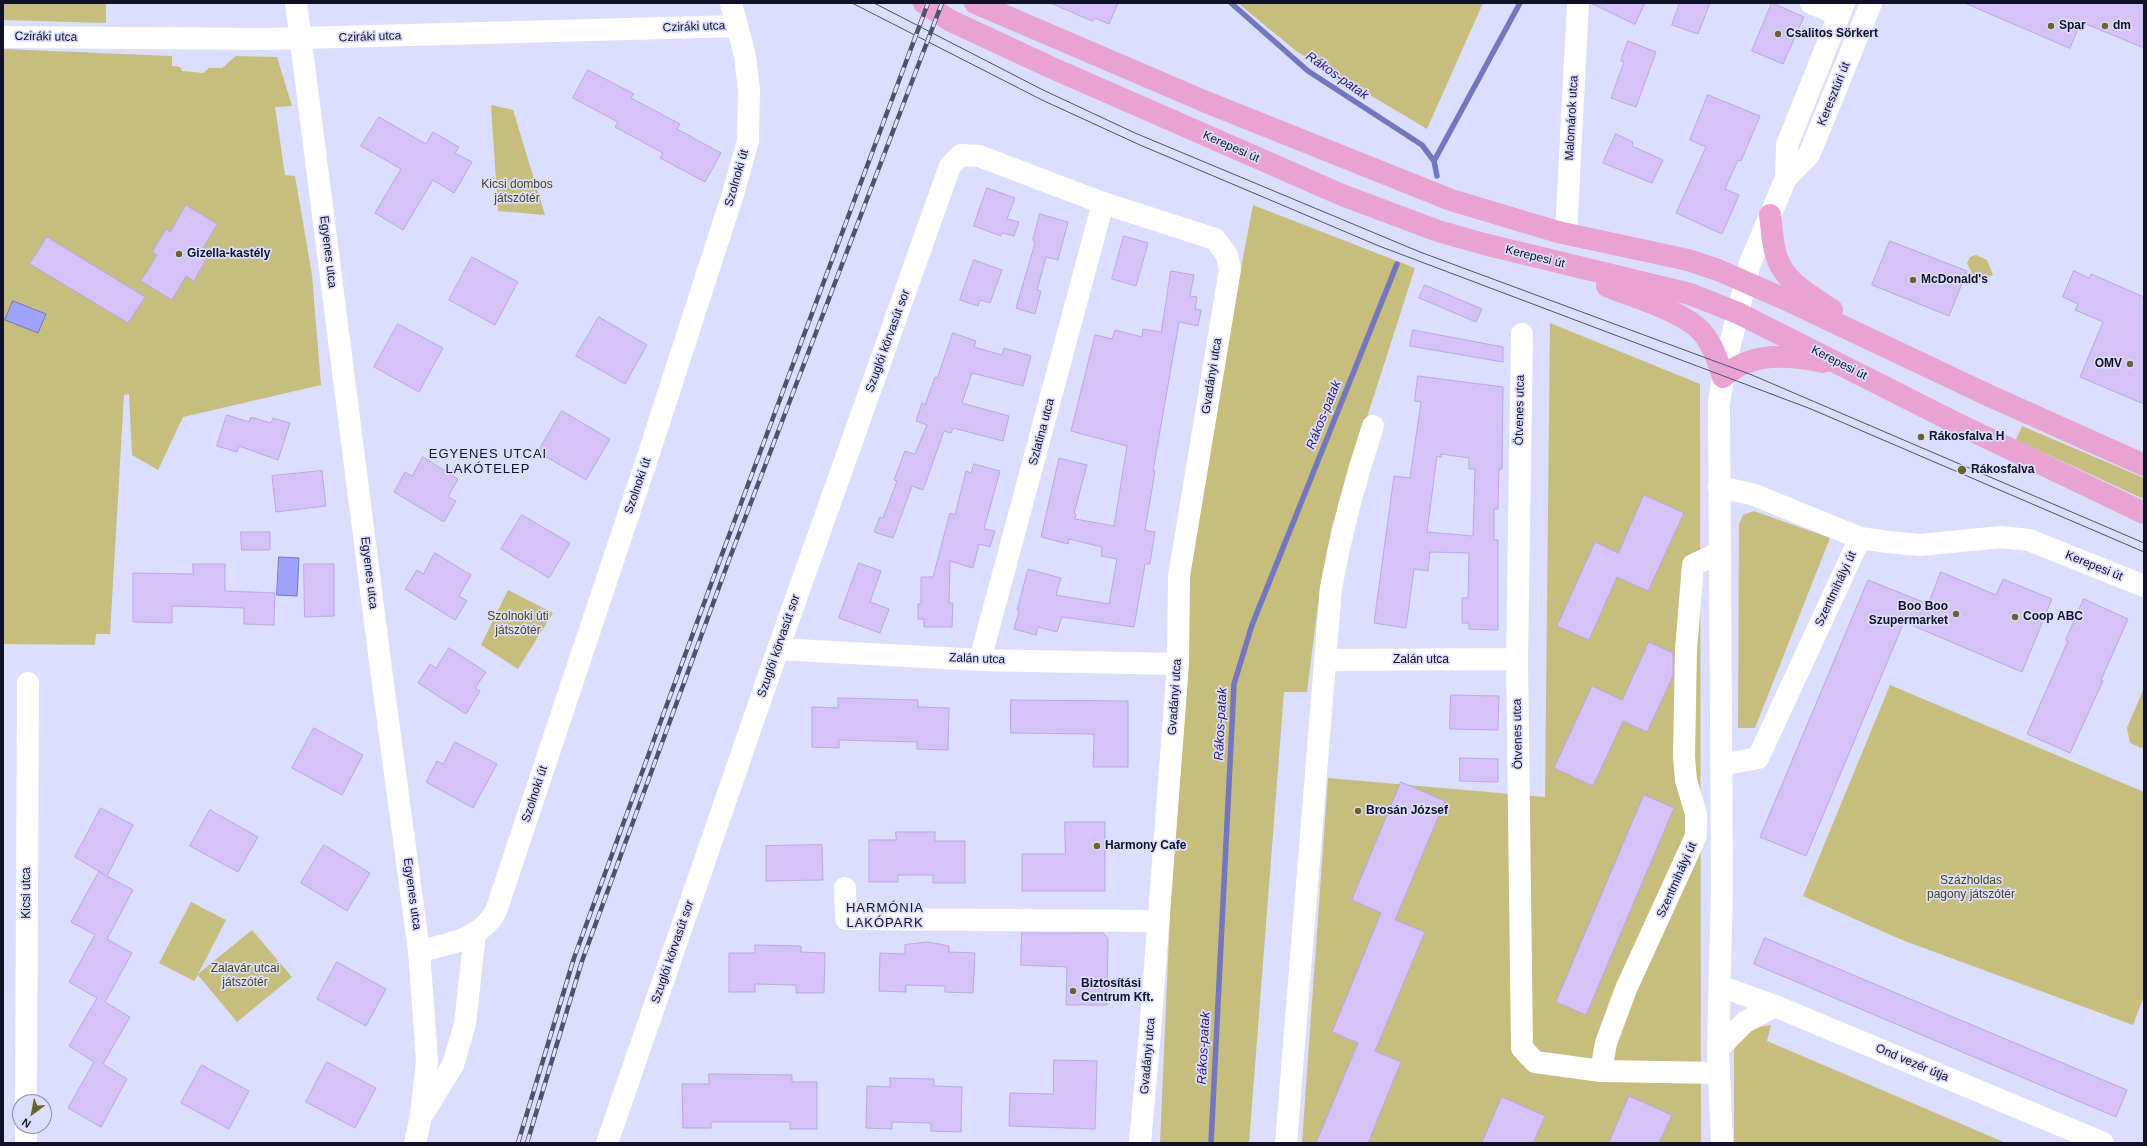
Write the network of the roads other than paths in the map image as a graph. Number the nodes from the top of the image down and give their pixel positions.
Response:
1 (296, 3) edge
2 (731, 3) edge
3 (924, 3) edge
4 (975, 3) edge
5 (1578, 3) edge
6 (1811, 3) edge
7 (1871, 3) edge
8 (1842, 9) edge
9 (737, 26) junction
10 (3, 37) edge
11 (300, 39) junction
12 (1786, 178) junction
13 (1103, 203) junction
14 (1770, 215) junction
15 (1566, 234) junction
16 (1541, 259) junction
17 (1746, 282) junction
18 (1738, 313) junction
19 (1522, 334) dead end
20 (1876, 344) junction
21 (1848, 368) junction
22 (1723, 377) junction
23 (1373, 426) dead end
24 (2144, 465) edge
25 (1719, 487) junction
26 (2144, 513) edge
27 (1860, 538) junction
28 (1719, 553) junction
29 (2144, 586) edge
30 (778, 649) junction
31 (1517, 659) junction
32 (980, 660) junction
33 (1326, 660) junction
34 (1178, 664) junction
35 (28, 683) dead end
36 (1721, 765) junction
37 (845, 888) dead end
38 (1157, 921) junction
39 (475, 934) junction
40 (419, 951) junction
41 (1720, 986) junction
42 (1775, 1006) junction
43 (1718, 1048) junction
44 (1601, 1071) junction
45 (1719, 1073) junction
46 (26, 1094) edge
47 (421, 1116) junction
48 (415, 1143) edge
49 (607, 1143) edge
50 (1140, 1143) edge
51 (1286, 1143) edge
52 (1722, 1143) edge
53 (2103, 1143) edge

1 - 11 street, Egyenes utca
2 - 9 street
3 - 16 main road, Kerepesi út
4 - 15 main road
5 - 15 street, Malomárok utca
6 - 8 street
7 - 12 street, Keresztúri út
8 - 12 street, Keresztúri út
9 - 11 street, Cziráki utca
9 - 39 street, Szolnoki út
10 - 11 street, Cziráki utca
11 - 40 street, Egyenes utca
12 - 14 street, Keresztúri út
13 - 30 street, Szuglói körvasút sor
13 - 32 street, Szlatina utca
13 - 34 street, Gvadányi utca
14 - 17 street, Keresztúri út
14 - 20 main road
15 - 17 main road
16 - 18 main road, Kerepesi út
16 - 22 main road
17 - 18 street, Keresztúri út
17 - 20 main road
18 - 21 main road, Kerepesi út
18 - 22 street
19 - 31 street, Ötvenes utca
20 - 24 main road
21 - 22 main road
21 - 26 main road, Kerepesi út
22 - 25 street
23 - 33 street
25 - 27 street, Kerepesi út
25 - 28 street
27 - 29 street, Kerepesi út
27 - 36 street, Szentmihályi út
28 - 36 street
28 - 44 street, Szentmihályi út
30 - 32 street, Zalán utca
30 - 49 street, Szuglói körvasút sor
31 - 33 street, Zalán utca
31 - 44 street, Ötvenes utca
32 - 34 street, Zalán utca
33 - 51 street
34 - 38 street, Gvadányi utca
35 - 46 street, Kicsi utca
36 - 41 street
37 - 38 street
38 - 50 street, Gvadányi utca
39 - 40 street, Szolnoki út
39 - 47 street
40 - 47 street, Egyenes utca
41 - 42 street, Ond vezér útja
41 - 43 street
42 - 43 street
42 - 53 street, Ond vezér útja
43 - 45 street
44 - 45 street
45 - 52 street
47 - 48 street, Egyenes utca

